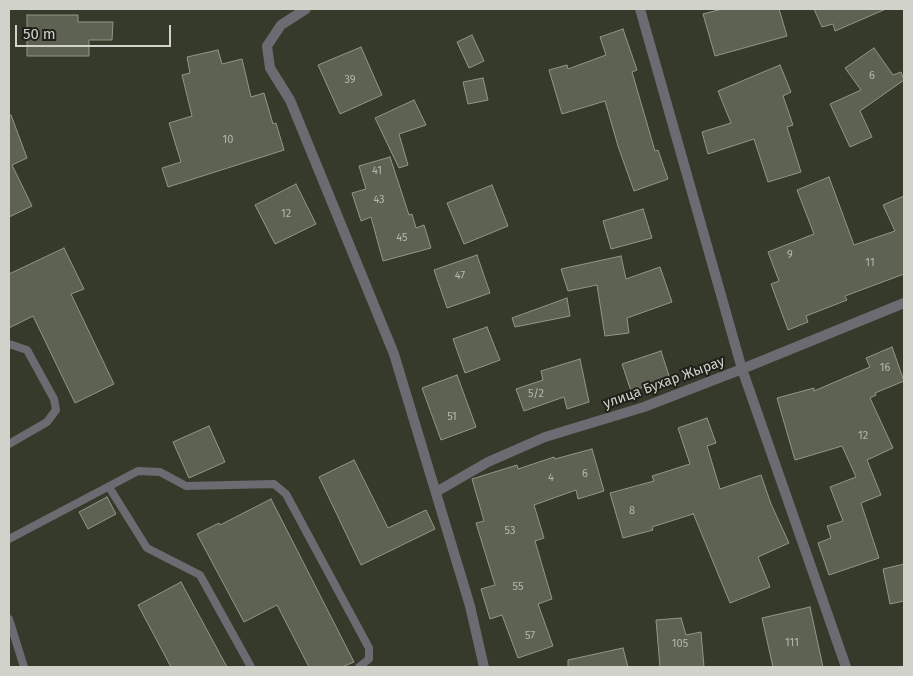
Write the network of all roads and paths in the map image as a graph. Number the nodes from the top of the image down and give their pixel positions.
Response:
1 (306, 9) edge
2 (640, 9) edge
3 (904, 303) edge
4 (9, 344) edge
5 (742, 369) junction
6 (9, 444) edge
7 (108, 487) junction
8 (436, 492) junction
9 (9, 539) edge
10 (9, 619) edge
11 (24, 667) edge
12 (251, 667) edge
13 (358, 667) edge
14 (484, 667) edge
15 (846, 667) edge

1 - 8 street
2 - 5 street
3 - 5 street, улица Бухар Жырау
4 - 6 lane
5 - 8 street, улица Бухар Жырау
5 - 15 street
7 - 9 lane
7 - 12 lane
7 - 13 lane
8 - 14 street
10 - 11 lane

